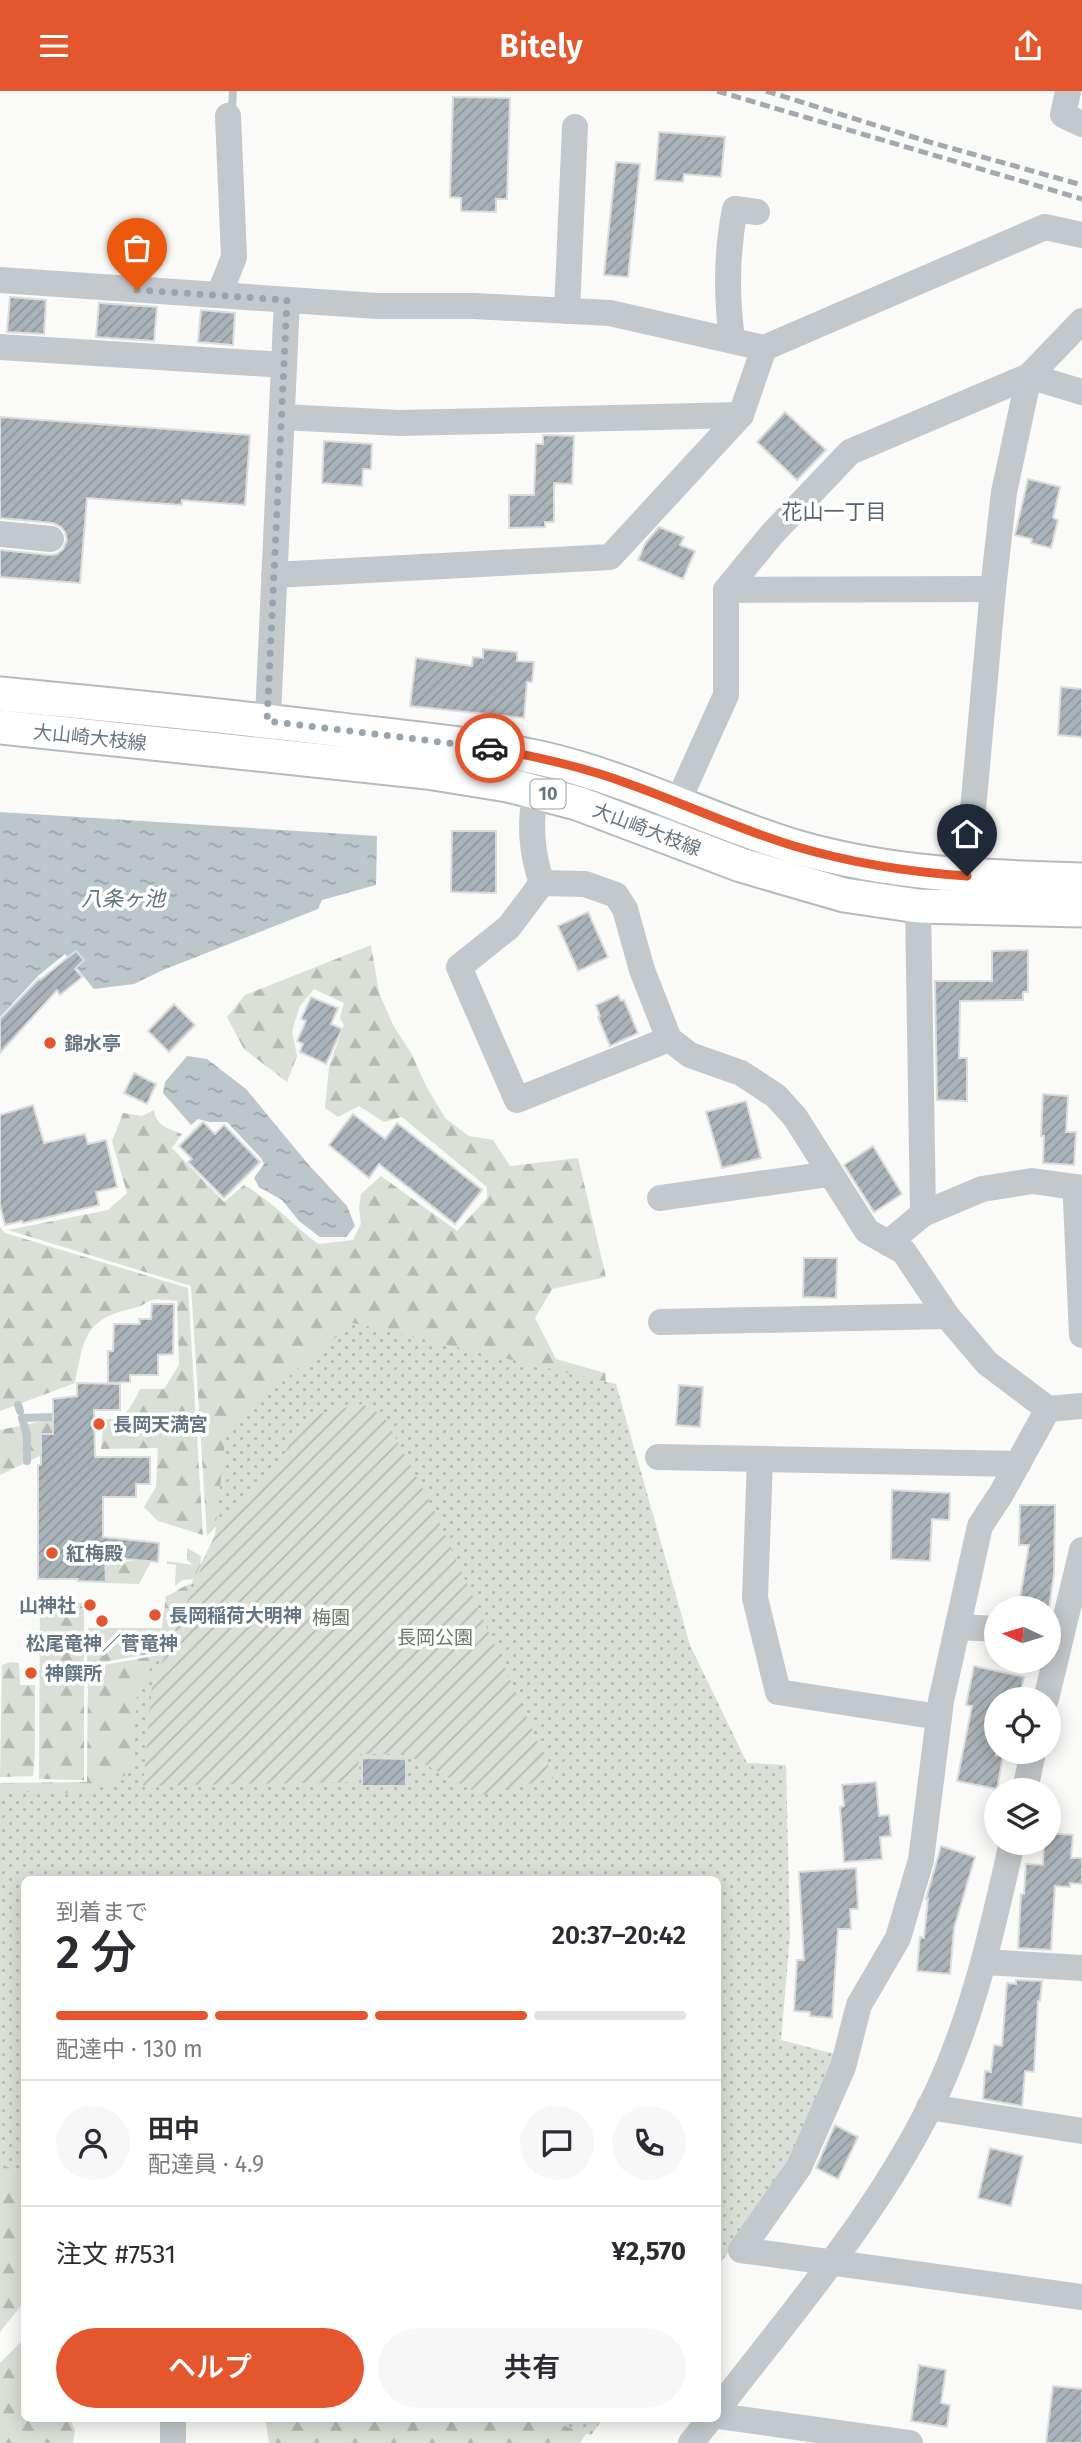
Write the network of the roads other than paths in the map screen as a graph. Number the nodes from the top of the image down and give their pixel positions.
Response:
1 (1068, 91) edge
2 (228, 116) dead end
3 (1082, 124) edge
4 (575, 127) dead end
5 (757, 212) dead end
6 (1082, 235) edge
7 (0, 280) edge
8 (219, 295) junction
9 (287, 300) junction
10 (567, 311) junction
11 (1082, 321) edge
12 (732, 339) junction
13 (0, 347) edge
14 (764, 348) junction
15 (284, 365) junction
16 (1029, 376) junction
17 (1082, 392) edge
18 (741, 415) junction
19 (282, 417) junction
20 (0, 534) edge
21 (51, 539) dead end
22 (274, 575) junction
23 (993, 589) junction
24 (726, 590) junction
25 (0, 694) edge
26 (267, 721) junction
27 (0, 727) edge
28 (266, 754) junction
29 (536, 791) junction
30 (678, 803) junction
31 (663, 835) junction
32 (967, 876) junction
33 (1082, 880) edge
34 (542, 883) junction
35 (918, 907) junction
36 (1082, 910) edge
37 (669, 1039) junction
38 (829, 1174) junction
39 (1082, 1188) edge
40 (660, 1198) dead end
41 (923, 1214) junction
42 (888, 1244) junction
43 (947, 1315) junction
44 (661, 1322) dead end
45 (1082, 1335) edge
46 (1082, 1406) edge
47 (1048, 1409) junction
48 (658, 1457) dead end
49 (760, 1459) junction
50 (1018, 1464) junction
51 (1082, 1550) edge
52 (958, 1627) junction
53 (984, 1628) edge
54 (1064, 1633) edge
55 (1049, 1687) edge
56 (939, 1717) junction
57 (1010, 1855) edge
58 (985, 1962) junction
59 (1082, 1968) edge
60 (929, 2107) junction
61 (1082, 2131) edge
62 (830, 2262) junction
63 (1082, 2297) edge
64 (721, 2405) edge
65 (721, 2416) edge
66 (173, 2422) edge
67 (708, 2422) edge
68 (173, 2443) edge
69 (691, 2443) edge
70 (910, 2443) edge

1 - 3 street
2 - 8 street
4 - 10 street
5 - 12 street
6 - 14 street
7 - 8 street
8 - 9 street
9 - 10 street
9 - 15 street
10 - 12 street
11 - 16 street
12 - 14 street
13 - 15 street
14 - 18 street
15 - 19 street
16 - 17 street
16 - 23 street
16 - 24 street
18 - 19 street
18 - 22 street
19 - 22 street
20 - 21 street
22 - 26 street
23 - 24 street
23 - 32 street
24 - 30 street
25 - 26 main road, 大山崎大枝線 / 10
26 - 28 street
26 - 30 main road, 大山崎大枝線 / 10
27 - 28 main road, 大山崎大枝線 / 10
28 - 29 main road, 大山崎大枝線 / 10
29 - 31 main road, 大山崎大枝線 / 10
29 - 34 street
30 - 31 street
30 - 32 main road, 大山崎大枝線 / 10
31 - 35 main road, 大山崎大枝線 / 10
32 - 33 main road, 大山崎大枝線 / 10
34 - 37 street
34 - 37 street
35 - 36 main road, 大山崎大枝線 / 10
35 - 41 street
37 - 38 street
38 - 40 street
38 - 42 street
39 - 41 street
39 - 45 street
41 - 42 street
42 - 43 street
43 - 44 street
43 - 47 street
46 - 47 street
47 - 50 street
48 - 49 street
49 - 50 street
49 - 56 street
50 - 52 street
51 - 54 street
52 - 53 street
52 - 56 street
54 - 55 street
56 - 62 street
57 - 58 street
58 - 59 street
58 - 60 street
60 - 61 street
60 - 62 street
62 - 63 street
62 - 64 street
65 - 70 street
66 - 68 street
67 - 69 street

